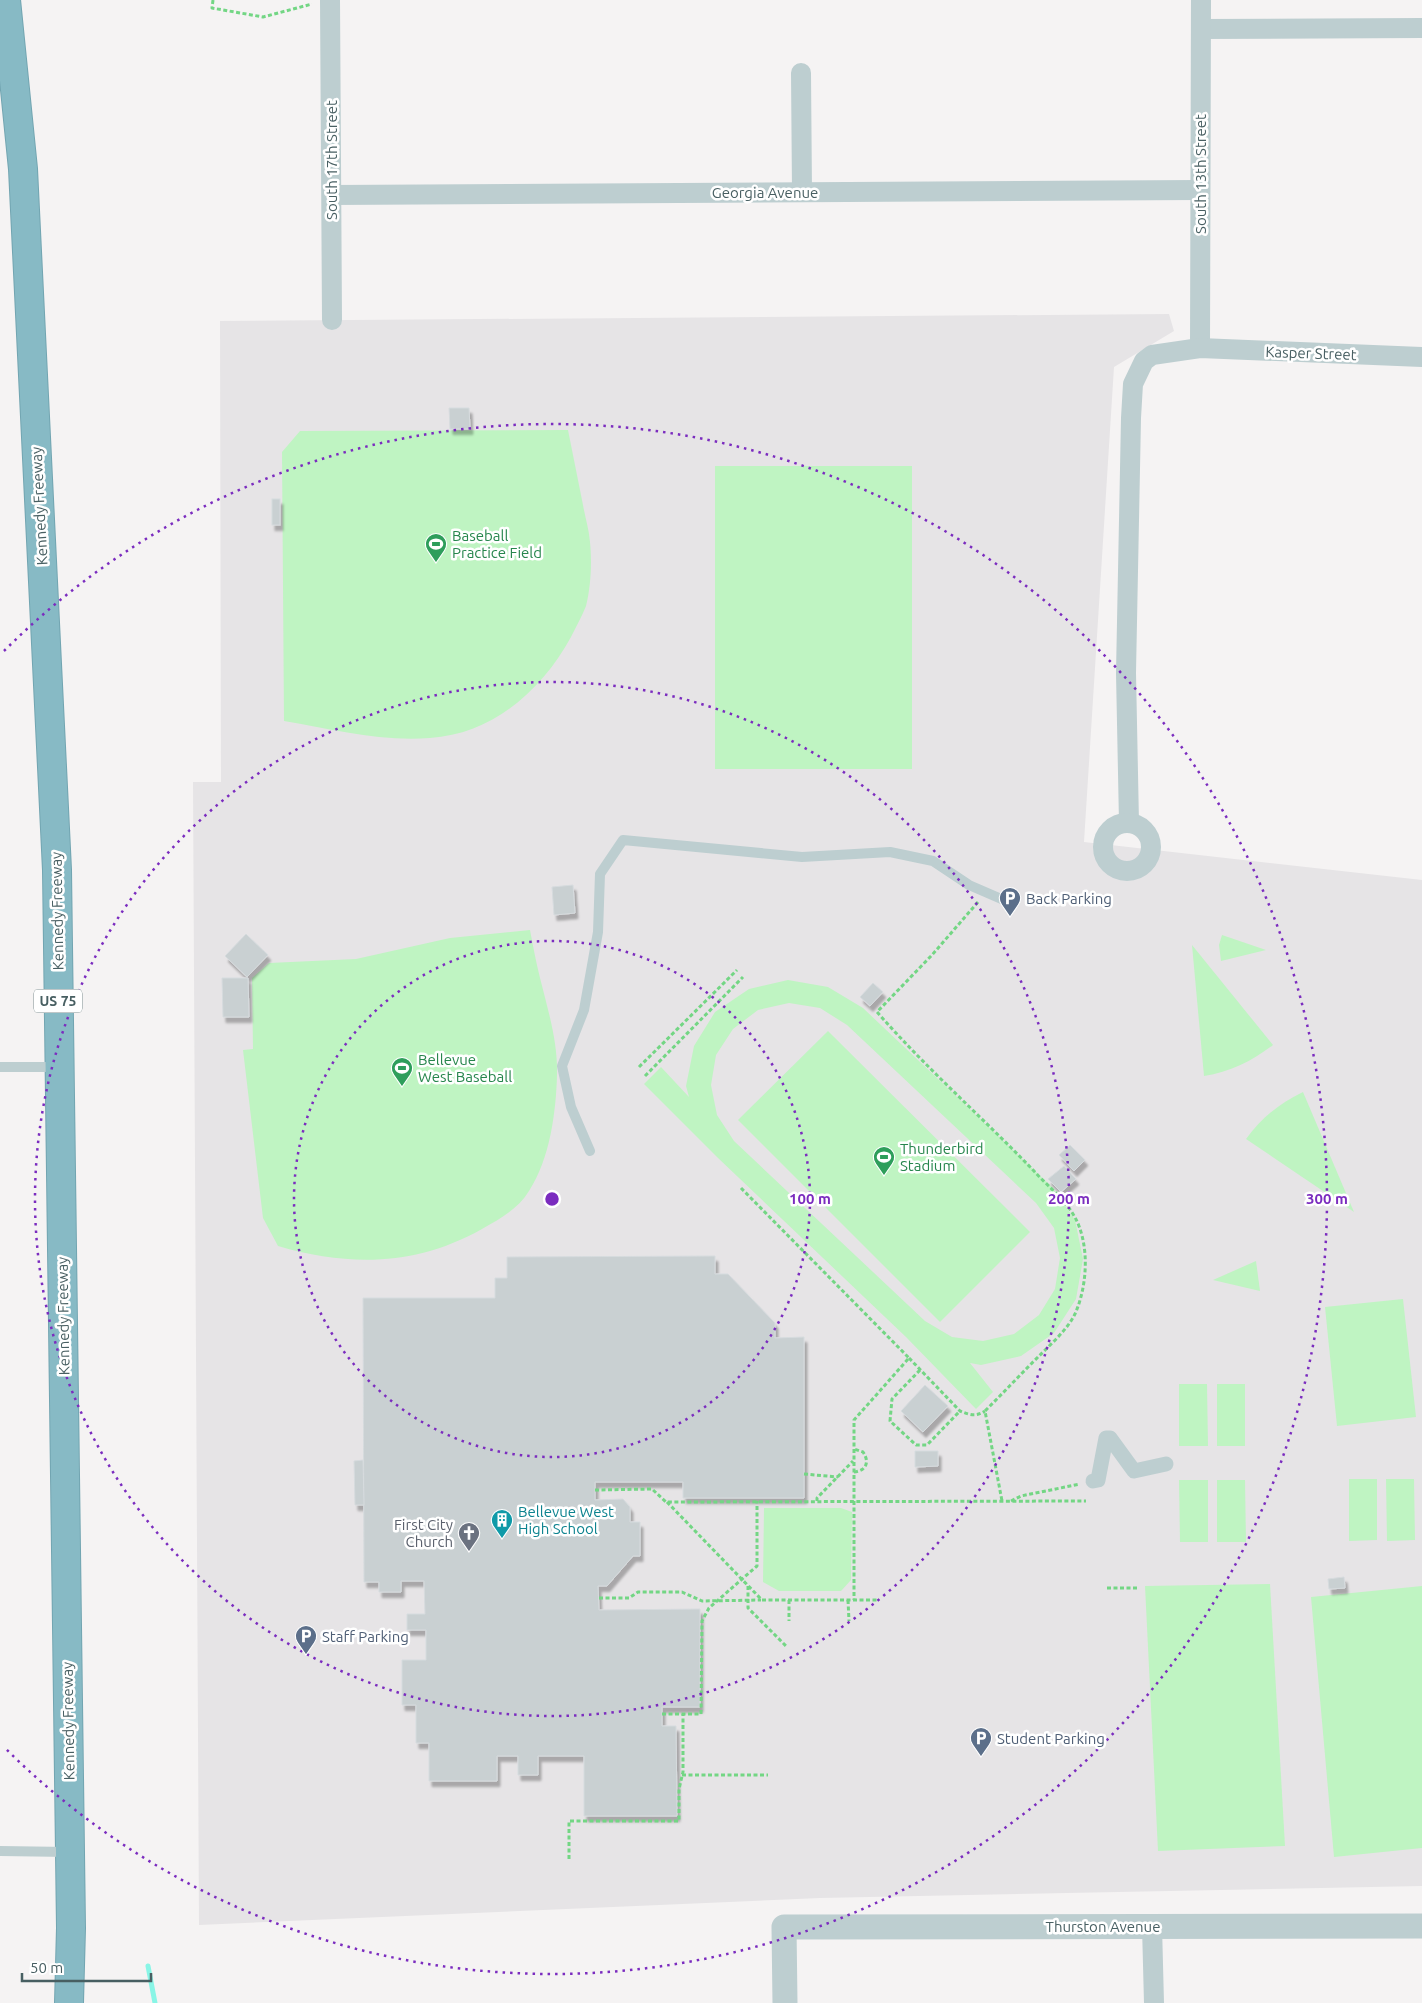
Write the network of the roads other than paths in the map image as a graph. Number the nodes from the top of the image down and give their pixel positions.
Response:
1 (6, 0) edge
2 (1202, 0) edge
3 (321, 2) edge
4 (1422, 28) edge
5 (1201, 29) junction
6 (801, 73) dead end
7 (1199, 190) junction
8 (802, 192) junction
9 (332, 195) junction
10 (332, 320) dead end
11 (1200, 348) junction
12 (1422, 357) edge
13 (1129, 823) dead end
14 (1006, 902) dead end
15 (0, 1067) edge
16 (59, 1067) junction
17 (590, 1151) dead end
18 (1166, 1464) dead end
19 (1093, 1481) road end
20 (0, 1850) edge
21 (70, 1852) junction
22 (1152, 1926) junction
23 (1422, 1926) edge
24 (69, 2003) edge
25 (785, 2003) edge
26 (1154, 2003) edge

1 - 16 highway, Kennedy Freeway / US 75
2 - 5 street, South 13th Street
3 - 9 street, South 17th Street
4 - 5 street
5 - 7 street, South 13th Street
6 - 8 street
7 - 8 street, Georgia Avenue
7 - 11 street, South 13th Street
8 - 9 street, Georgia Avenue
9 - 10 street, South 17th Street
11 - 12 street, Kasper Street
11 - 13 street, Kasper Street
14 - 17 lane
15 - 16 lane
16 - 21 highway, Kennedy Freeway / US 75
18 - 19 street
20 - 21 lane
21 - 24 highway, Kennedy Freeway / US 75
22 - 23 street, Thurston Avenue
22 - 25 street, Thurston Avenue
22 - 26 street

